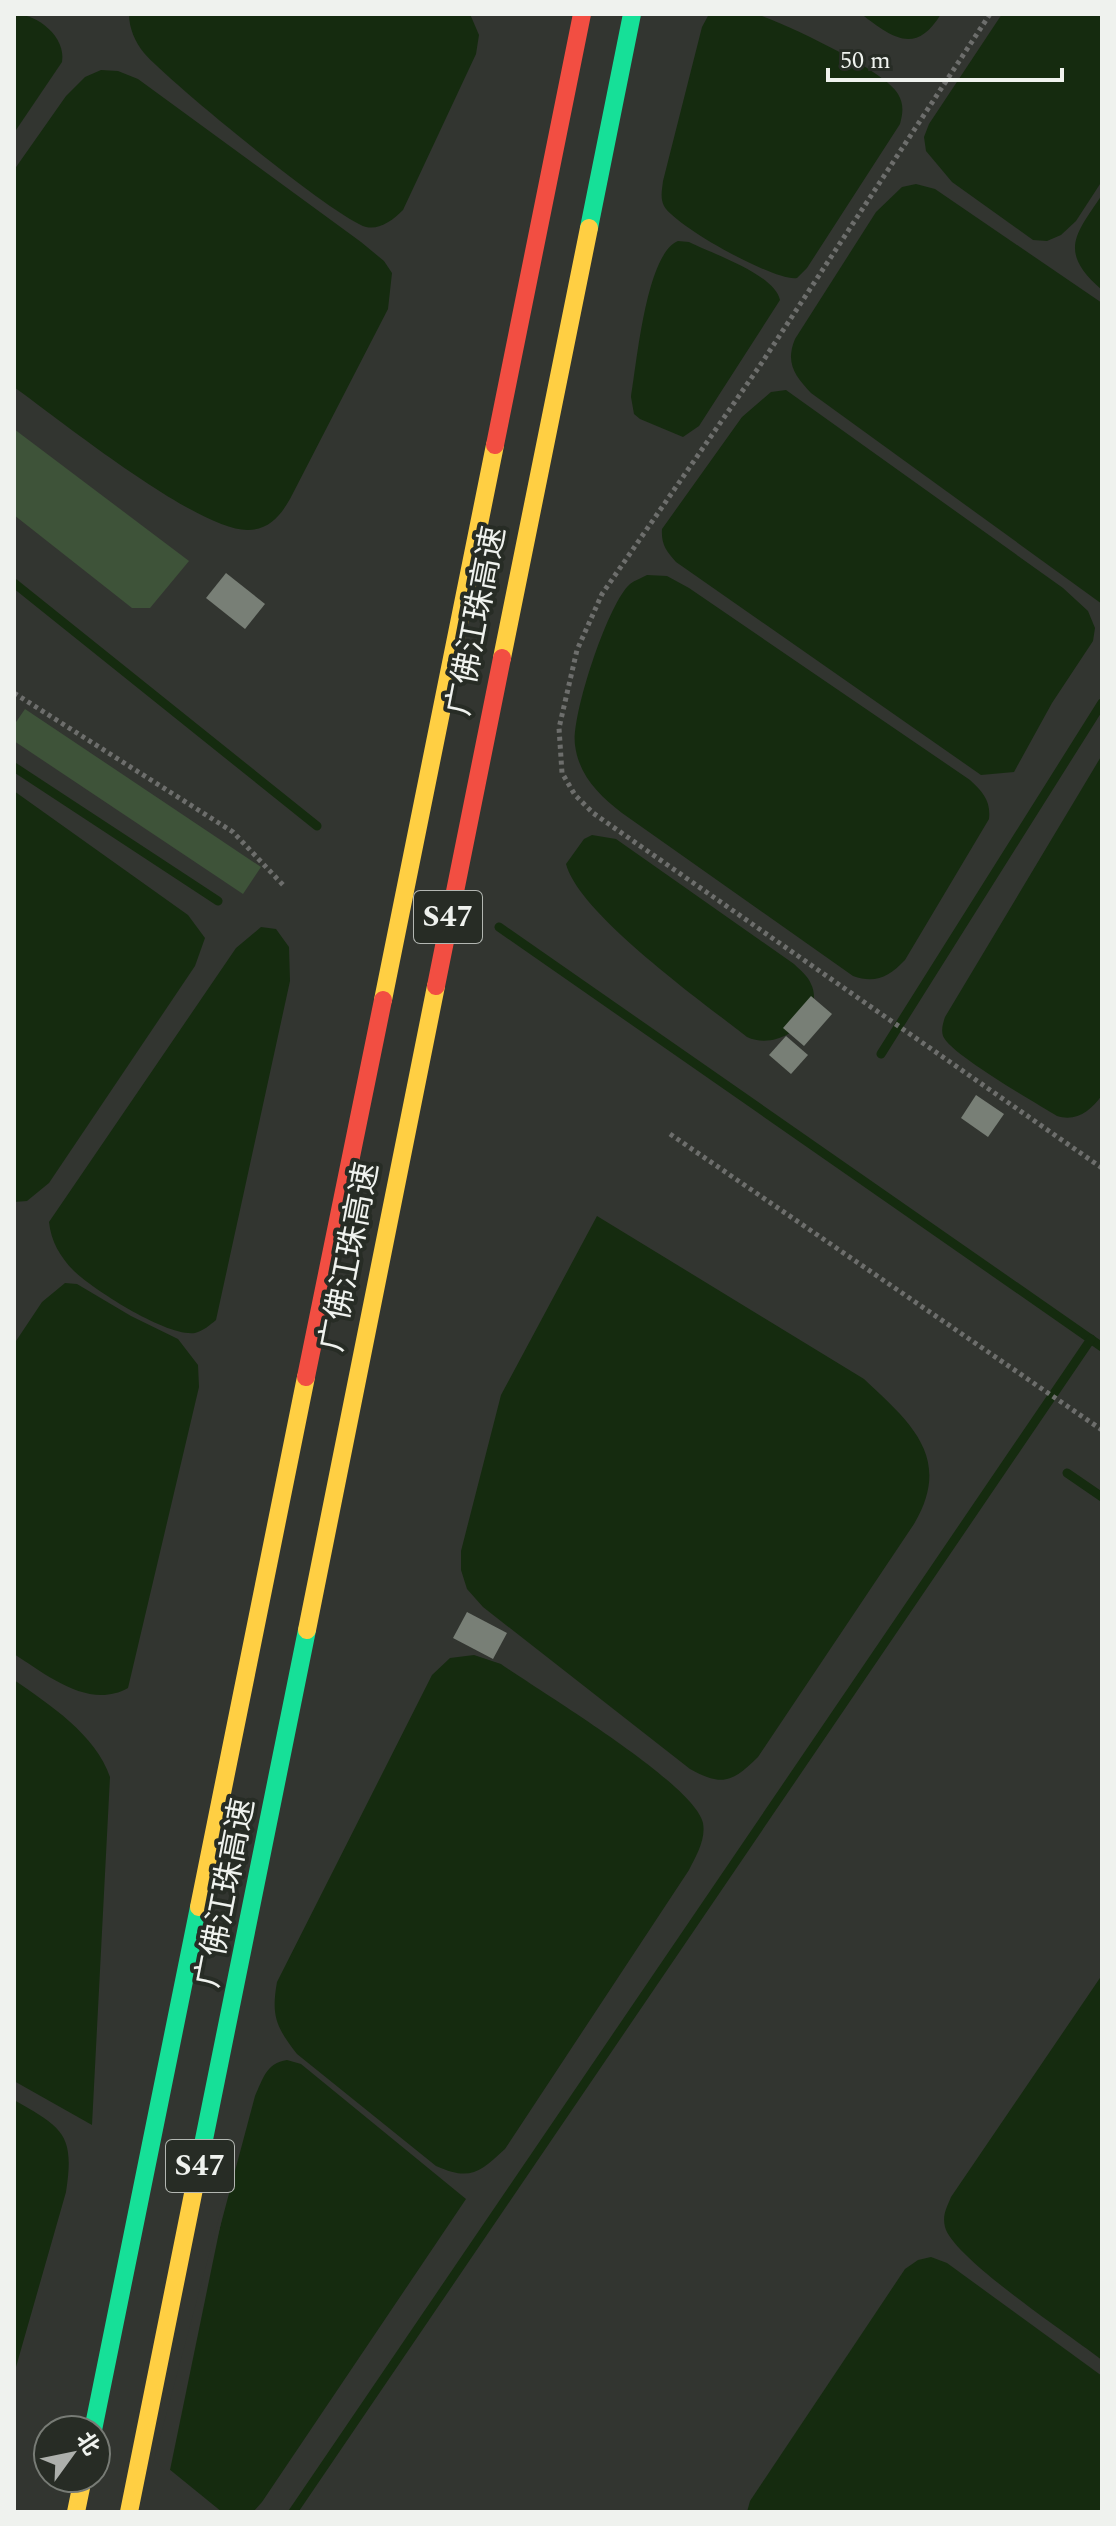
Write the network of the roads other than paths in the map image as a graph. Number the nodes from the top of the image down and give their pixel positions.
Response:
1 (582, 14) edge
2 (632, 14) edge
3 (96, 2414) edge
4 (129, 2512) edge

1 - 3 highway, 广佛江珠高速 / S47
2 - 4 highway, 广佛江珠高速 / S47

